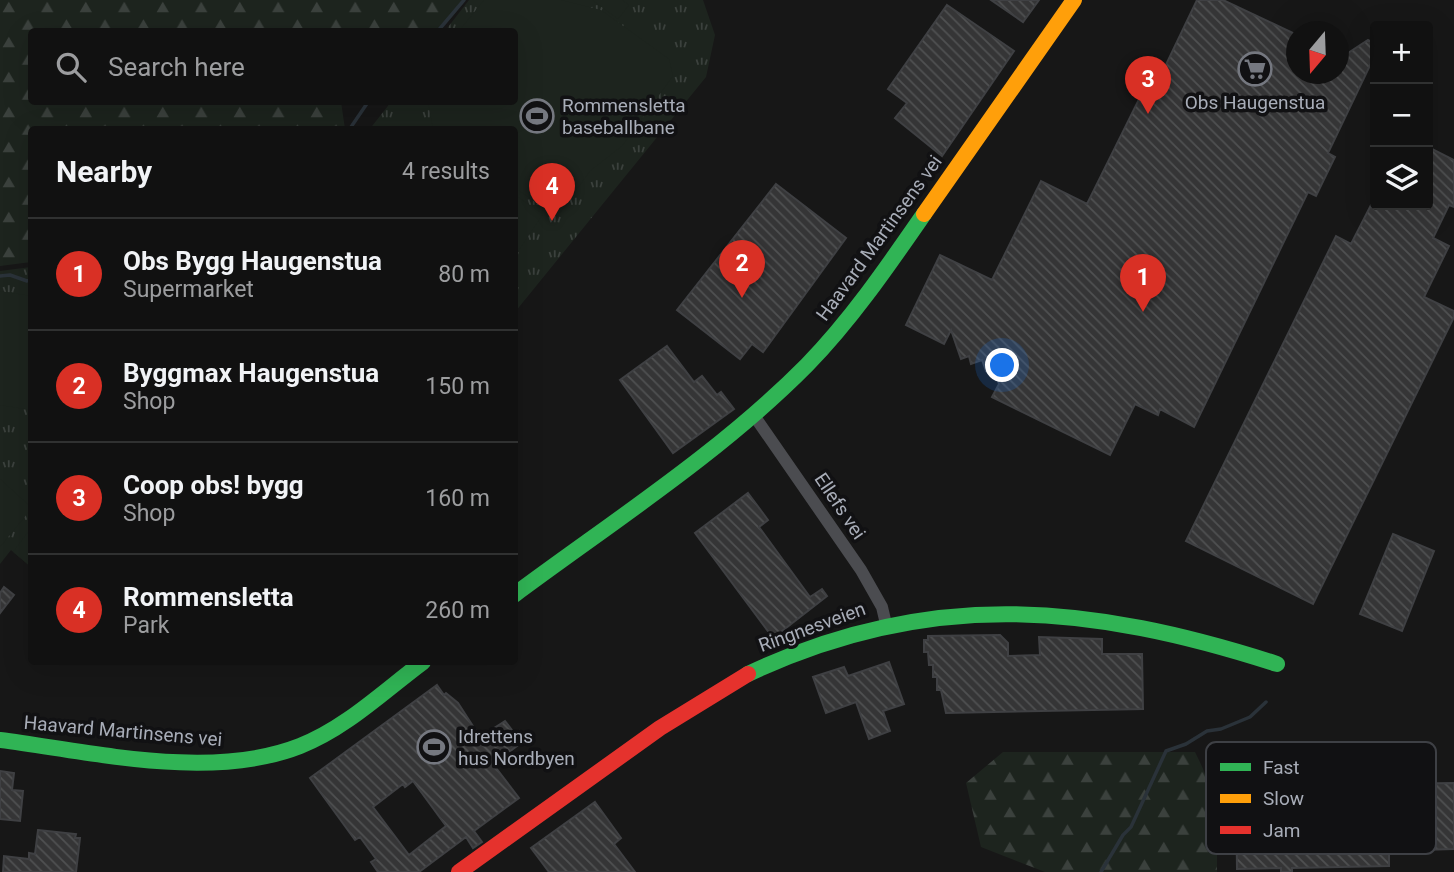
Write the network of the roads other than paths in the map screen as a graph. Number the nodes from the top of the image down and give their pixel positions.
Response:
1 (1074, 0) edge
2 (752, 414) junction
3 (518, 592) edge
4 (886, 624) junction
5 (1277, 664) dead end
6 (419, 665) edge
7 (0, 740) edge
8 (459, 872) edge

1 - 2 street, Haavard Martinsens vei
2 - 3 street, Haavard Martinsens vei
2 - 4 street, Ellefs vei
4 - 5 street, Ringnesveien
4 - 8 street, Ringnesveien
6 - 7 street, Haavard Martinsens vei

